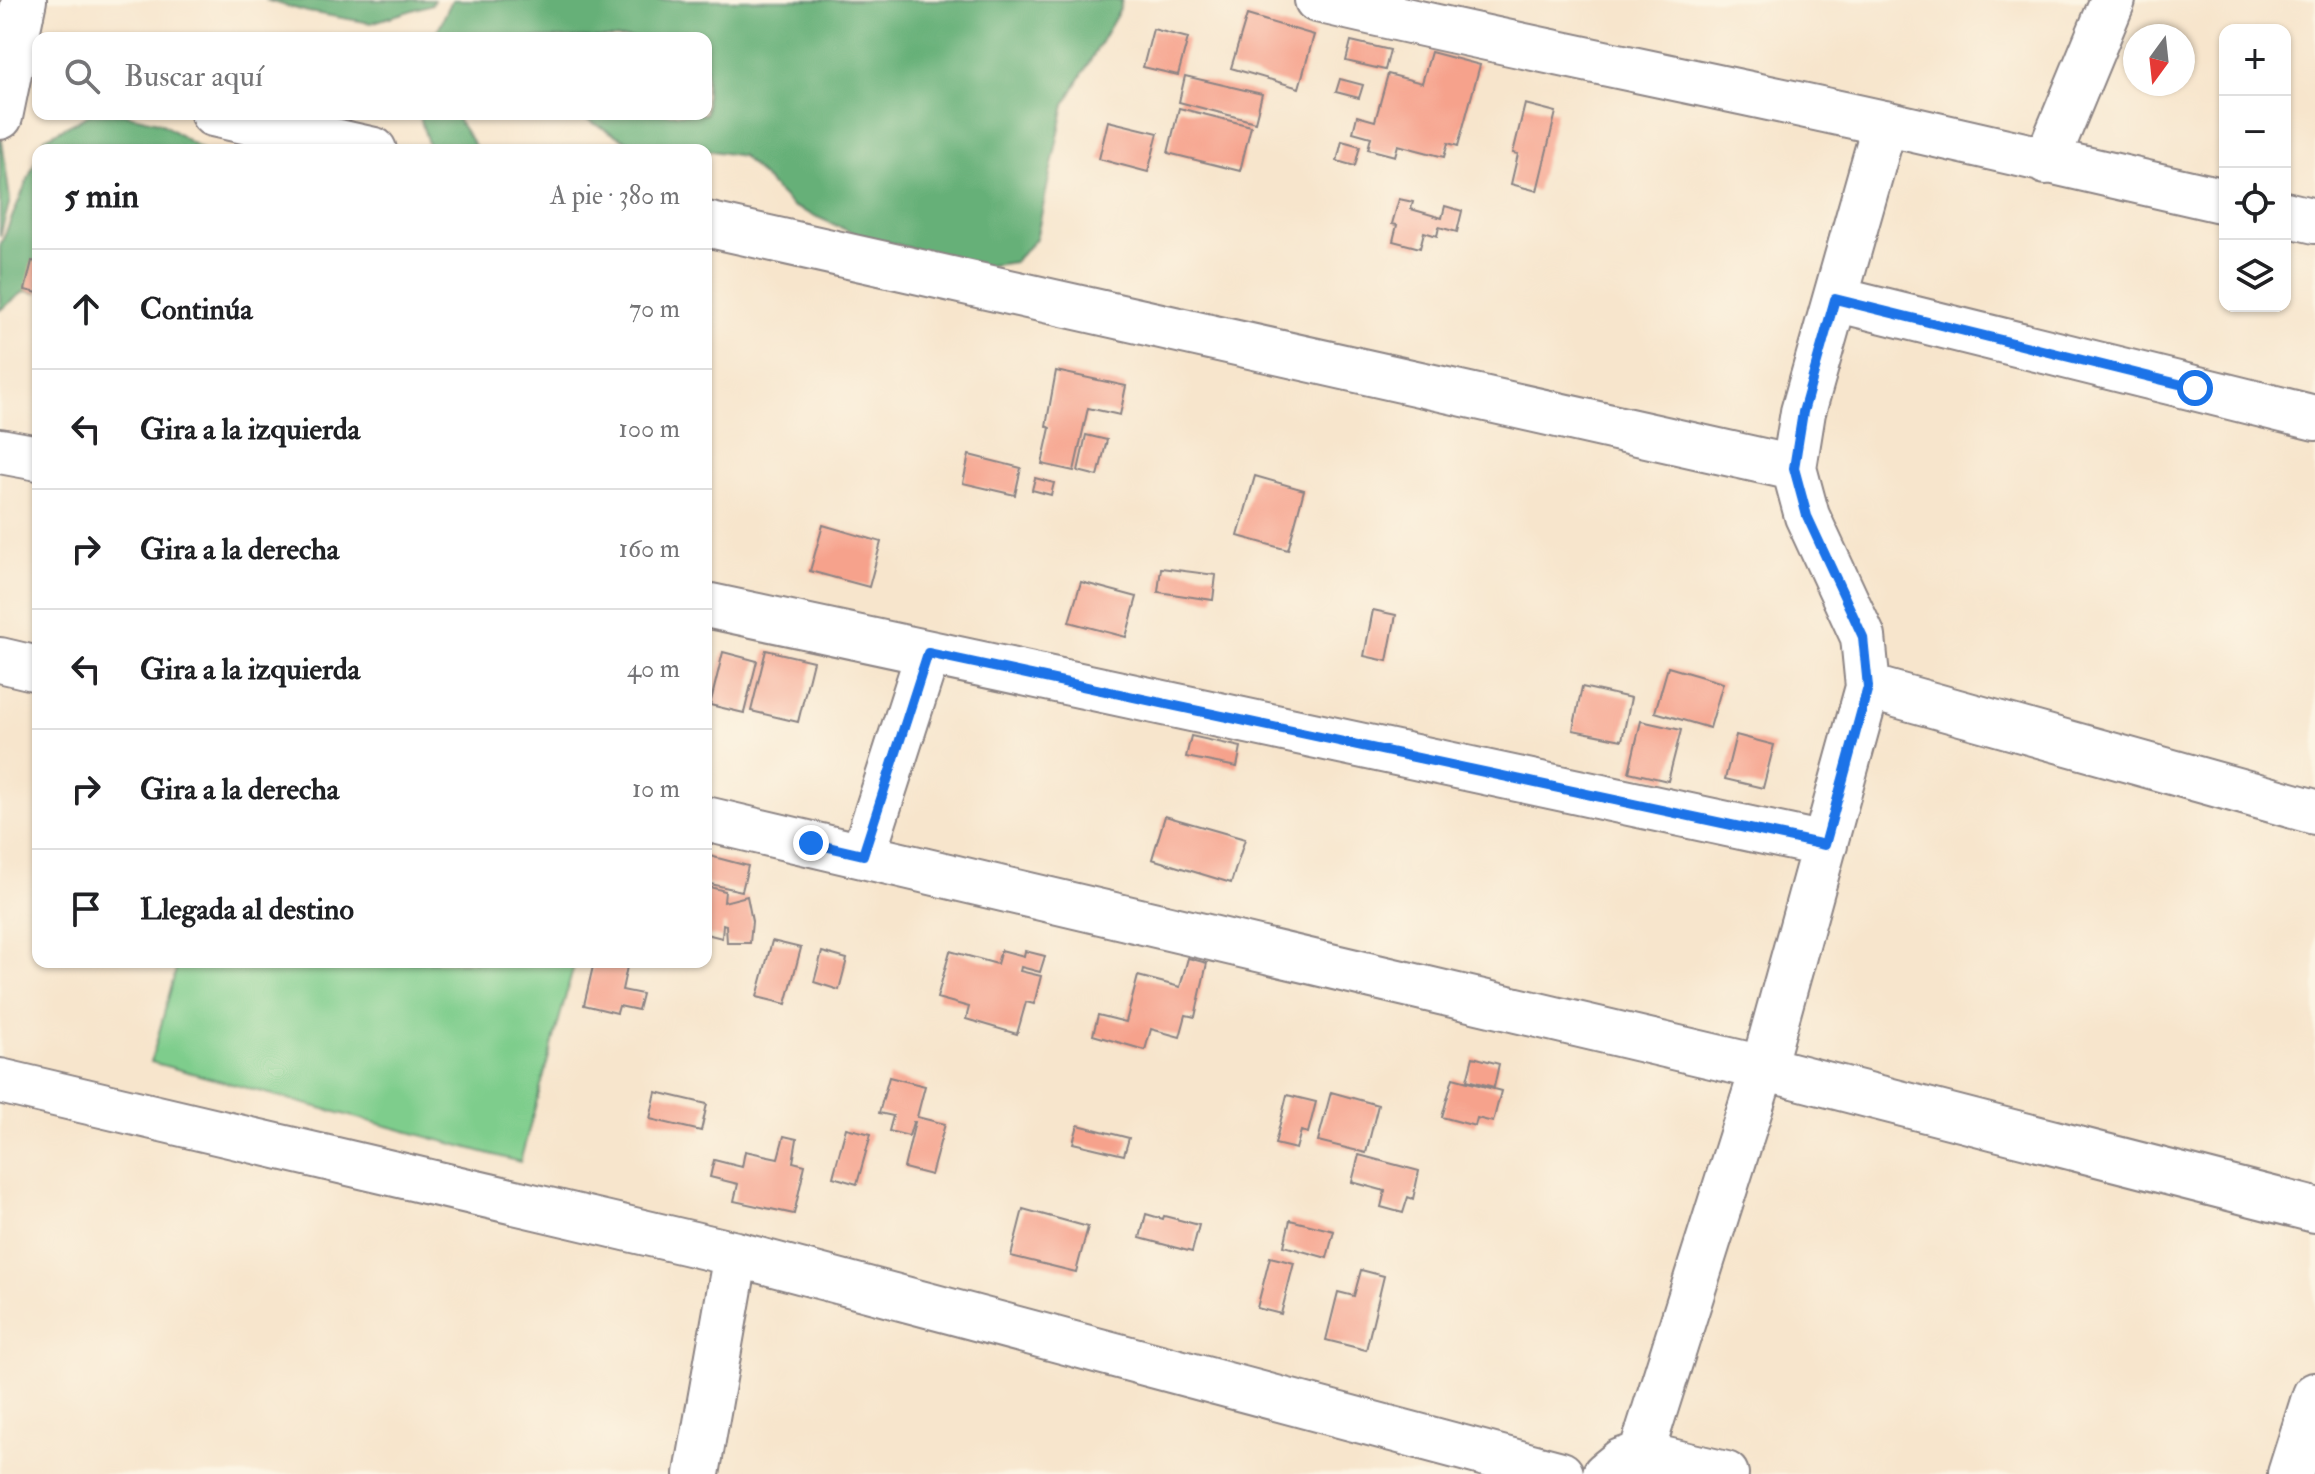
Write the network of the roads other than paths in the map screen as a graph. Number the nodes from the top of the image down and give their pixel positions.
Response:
1 (24, 0) edge
2 (1317, 0) edge
3 (2113, 0) edge
4 (24, 72) edge
5 (0, 117) edge
6 (240, 120) edge
7 (1885, 123) junction
8 (347, 144) edge
9 (2046, 162) junction
10 (2219, 200) edge
11 (2291, 215) edge
12 (2315, 221) edge
13 (712, 225) edge
14 (1835, 299) junction
15 (2315, 418) edge
16 (0, 451) edge
17 (32, 457) edge
18 (1794, 468) junction
19 (712, 606) edge
20 (928, 653) junction
21 (0, 660) edge
22 (32, 668) edge
23 (1868, 687) junction
24 (2315, 812) edge
25 (712, 820) edge
26 (1825, 845) junction
27 (863, 855) junction
28 (1763, 1068) junction
29 (0, 1081) edge
30 (2315, 1210) edge
31 (736, 1254) junction
32 (2315, 1395) edge
33 (1623, 1464) edge
34 (697, 1474) edge
35 (1561, 1474) edge
36 (1726, 1474) edge
37 (2290, 1474) edge

1 - 4 street
2 - 7 street
3 - 9 street
4 - 5 street
6 - 8 street
7 - 9 street
7 - 14 street
9 - 10 street
11 - 12 street
13 - 18 street
14 - 15 street
14 - 18 street
16 - 17 street
18 - 23 street
19 - 20 street
20 - 26 street
20 - 27 street
21 - 22 street
23 - 24 street
23 - 26 street
25 - 27 street
26 - 28 street
27 - 28 street
28 - 30 street
28 - 33 street
29 - 31 street
31 - 34 street
31 - 35 street
32 - 37 street
33 - 36 street

